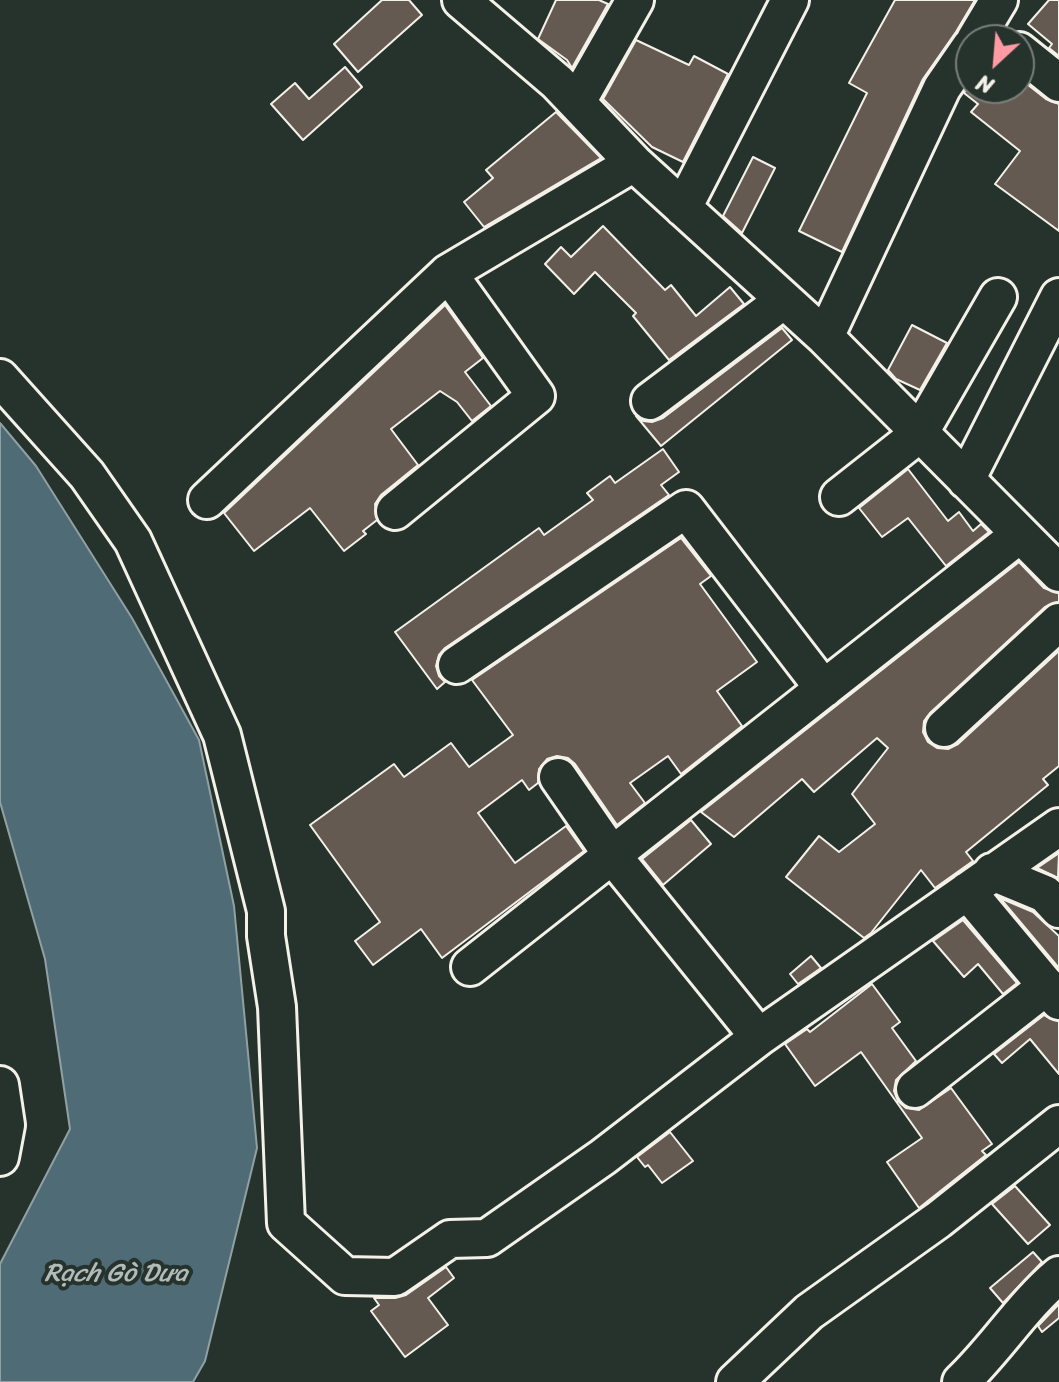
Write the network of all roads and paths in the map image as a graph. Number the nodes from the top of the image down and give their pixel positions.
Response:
1 (461, 0) edge
2 (635, 0) edge
3 (790, 0) edge
4 (1035, 64) edge
5 (955, 71) edge
6 (1059, 83) edge
7 (577, 102) junction
8 (634, 163) junction
9 (683, 208) junction
10 (448, 273) junction
11 (998, 297) dead end
12 (1059, 297) edge
13 (784, 300) junction
14 (825, 337) junction
15 (0, 378) edge
16 (650, 401) dead end
17 (919, 434) junction
18 (966, 480) junction
19 (839, 497) dead end
20 (207, 500) dead end
21 (395, 511) dead end
22 (1019, 535) junction
23 (1059, 573) edge
24 (1059, 622) edge
25 (457, 665) dead end
26 (824, 689) junction
27 (944, 728) dead end
28 (558, 777) dead end
29 (1059, 827) edge
30 (612, 855) junction
31 (980, 882) junction
32 (1059, 909) edge
33 (470, 967) dead end
34 (1053, 993) edge
35 (759, 1037) junction
36 (0, 1085) edge
37 (915, 1089) dead end
38 (1059, 1124) edge
39 (0, 1157) edge
40 (1059, 1275) edge
41 (735, 1382) edge
42 (961, 1382) edge

1 - 7 street
2 - 7 street
3 - 9 street
4 - 6 street
5 - 14 street
7 - 8 street
8 - 9 street
8 - 10 street
9 - 13 street
10 - 20 street
10 - 21 street
11 - 17 street
12 - 18 street
13 - 14 street
13 - 16 street
14 - 17 street
15 - 35 street
17 - 18 street
17 - 19 street
18 - 22 street
22 - 23 street
22 - 26 street
24 - 27 street
25 - 26 street
26 - 30 street
28 - 30 street
29 - 31 street
30 - 33 street
30 - 35 street
31 - 32 street
31 - 34 street
31 - 35 street
34 - 37 street
36 - 39 street
38 - 41 street
40 - 42 street

